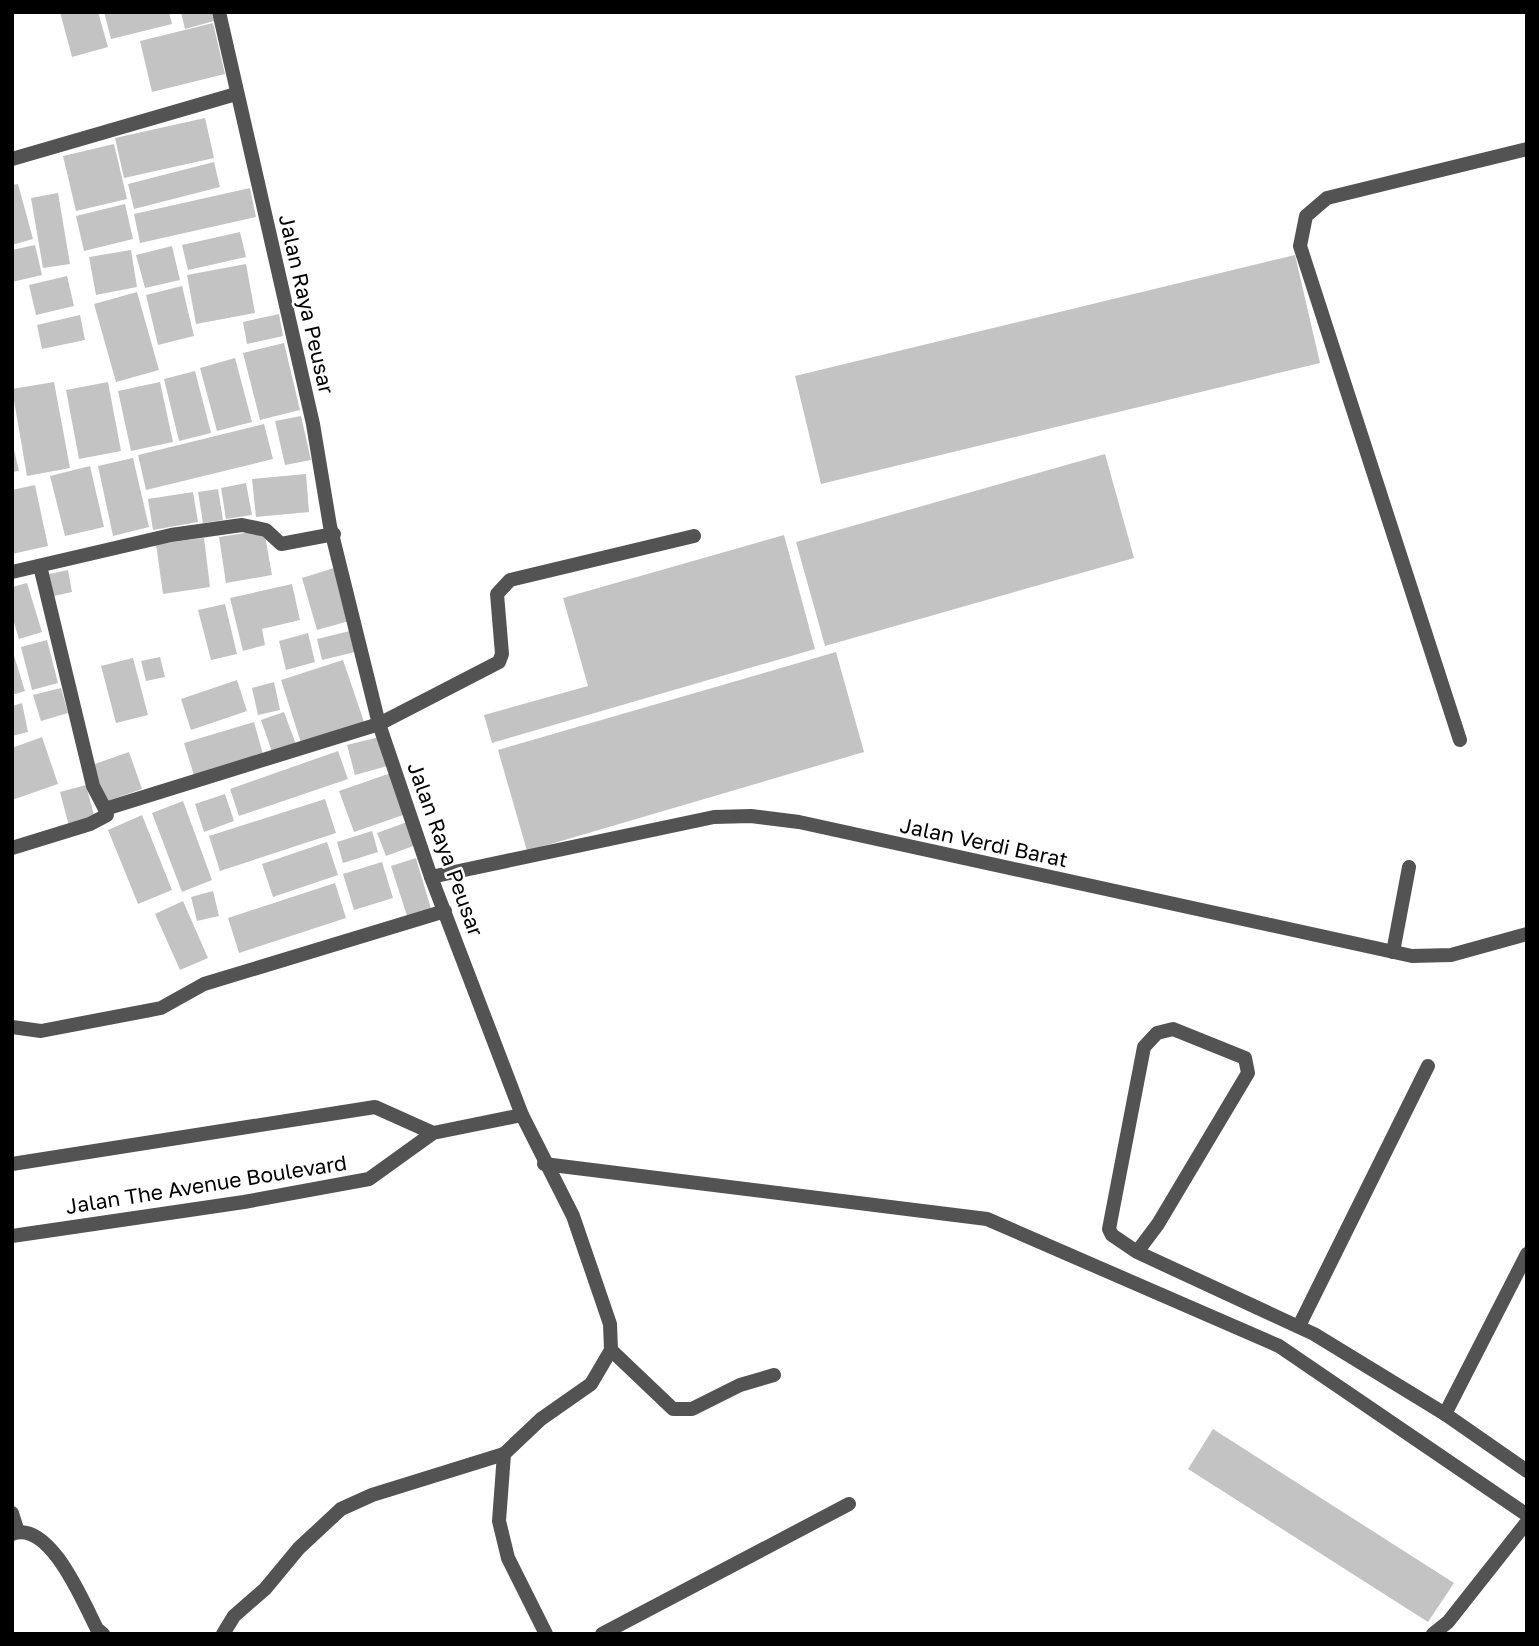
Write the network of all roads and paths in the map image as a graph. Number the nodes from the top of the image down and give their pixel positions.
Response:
1 (219, 12) edge
2 (236, 94) junction
3 (1527, 149) edge
4 (12, 159) edge
5 (334, 534) junction
6 (694, 536) dead end
7 (40, 566) junction
8 (12, 572) edge
9 (379, 724) junction
10 (1460, 740) dead end
11 (105, 808) junction
12 (12, 848) edge
13 (1409, 867) dead end
14 (430, 877) junction
15 (445, 911) junction
16 (1527, 934) edge
17 (1393, 952) junction
18 (12, 1027) edge
19 (1428, 1066) dead end
20 (522, 1115) junction
21 (433, 1133) junction
22 (12, 1164) edge
23 (544, 1164) junction
24 (12, 1236) edge
25 (1137, 1252) junction
26 (1527, 1254) edge
27 (1299, 1326) junction
28 (611, 1350) junction
29 (774, 1375) dead end
30 (1445, 1415) junction
31 (504, 1454) junction
32 (1527, 1471) edge
33 (849, 1504) dead end
34 (12, 1513) edge
35 (1527, 1515) edge
36 (1527, 1522) edge
37 (15, 1533) edge
38 (103, 1634) edge
39 (223, 1634) edge
40 (546, 1634) edge
41 (602, 1634) edge
42 (1433, 1634) edge

1 - 2 street, Jalan Raya Peusar
2 - 4 street
2 - 5 street, Jalan Raya Peusar
3 - 10 street
5 - 7 street
5 - 9 street, Jalan Raya Peusar
6 - 9 street
7 - 8 street
7 - 11 street
9 - 11 street
9 - 14 street, Jalan Raya Peusar
11 - 12 street
13 - 17 street
14 - 15 street, Jalan Raya Peusar
14 - 17 street, Jalan Verdi Barat
15 - 18 street
15 - 20 street, Jalan Raya Peusar
16 - 17 street, Jalan Verdi Barat
19 - 27 street
20 - 21 street, Jalan The Avenue Boulevard
20 - 23 street, Jalan Raya Peusar
21 - 22 street
21 - 24 street, Jalan The Avenue Boulevard
23 - 28 street, Jalan Raya Peusar
23 - 35 street
25 - 25 street
25 - 27 street
26 - 30 street
27 - 30 street
28 - 29 street
28 - 31 street
30 - 32 street
31 - 39 street
31 - 40 street
33 - 41 street
34 - 37 street
36 - 42 street
37 - 38 street

